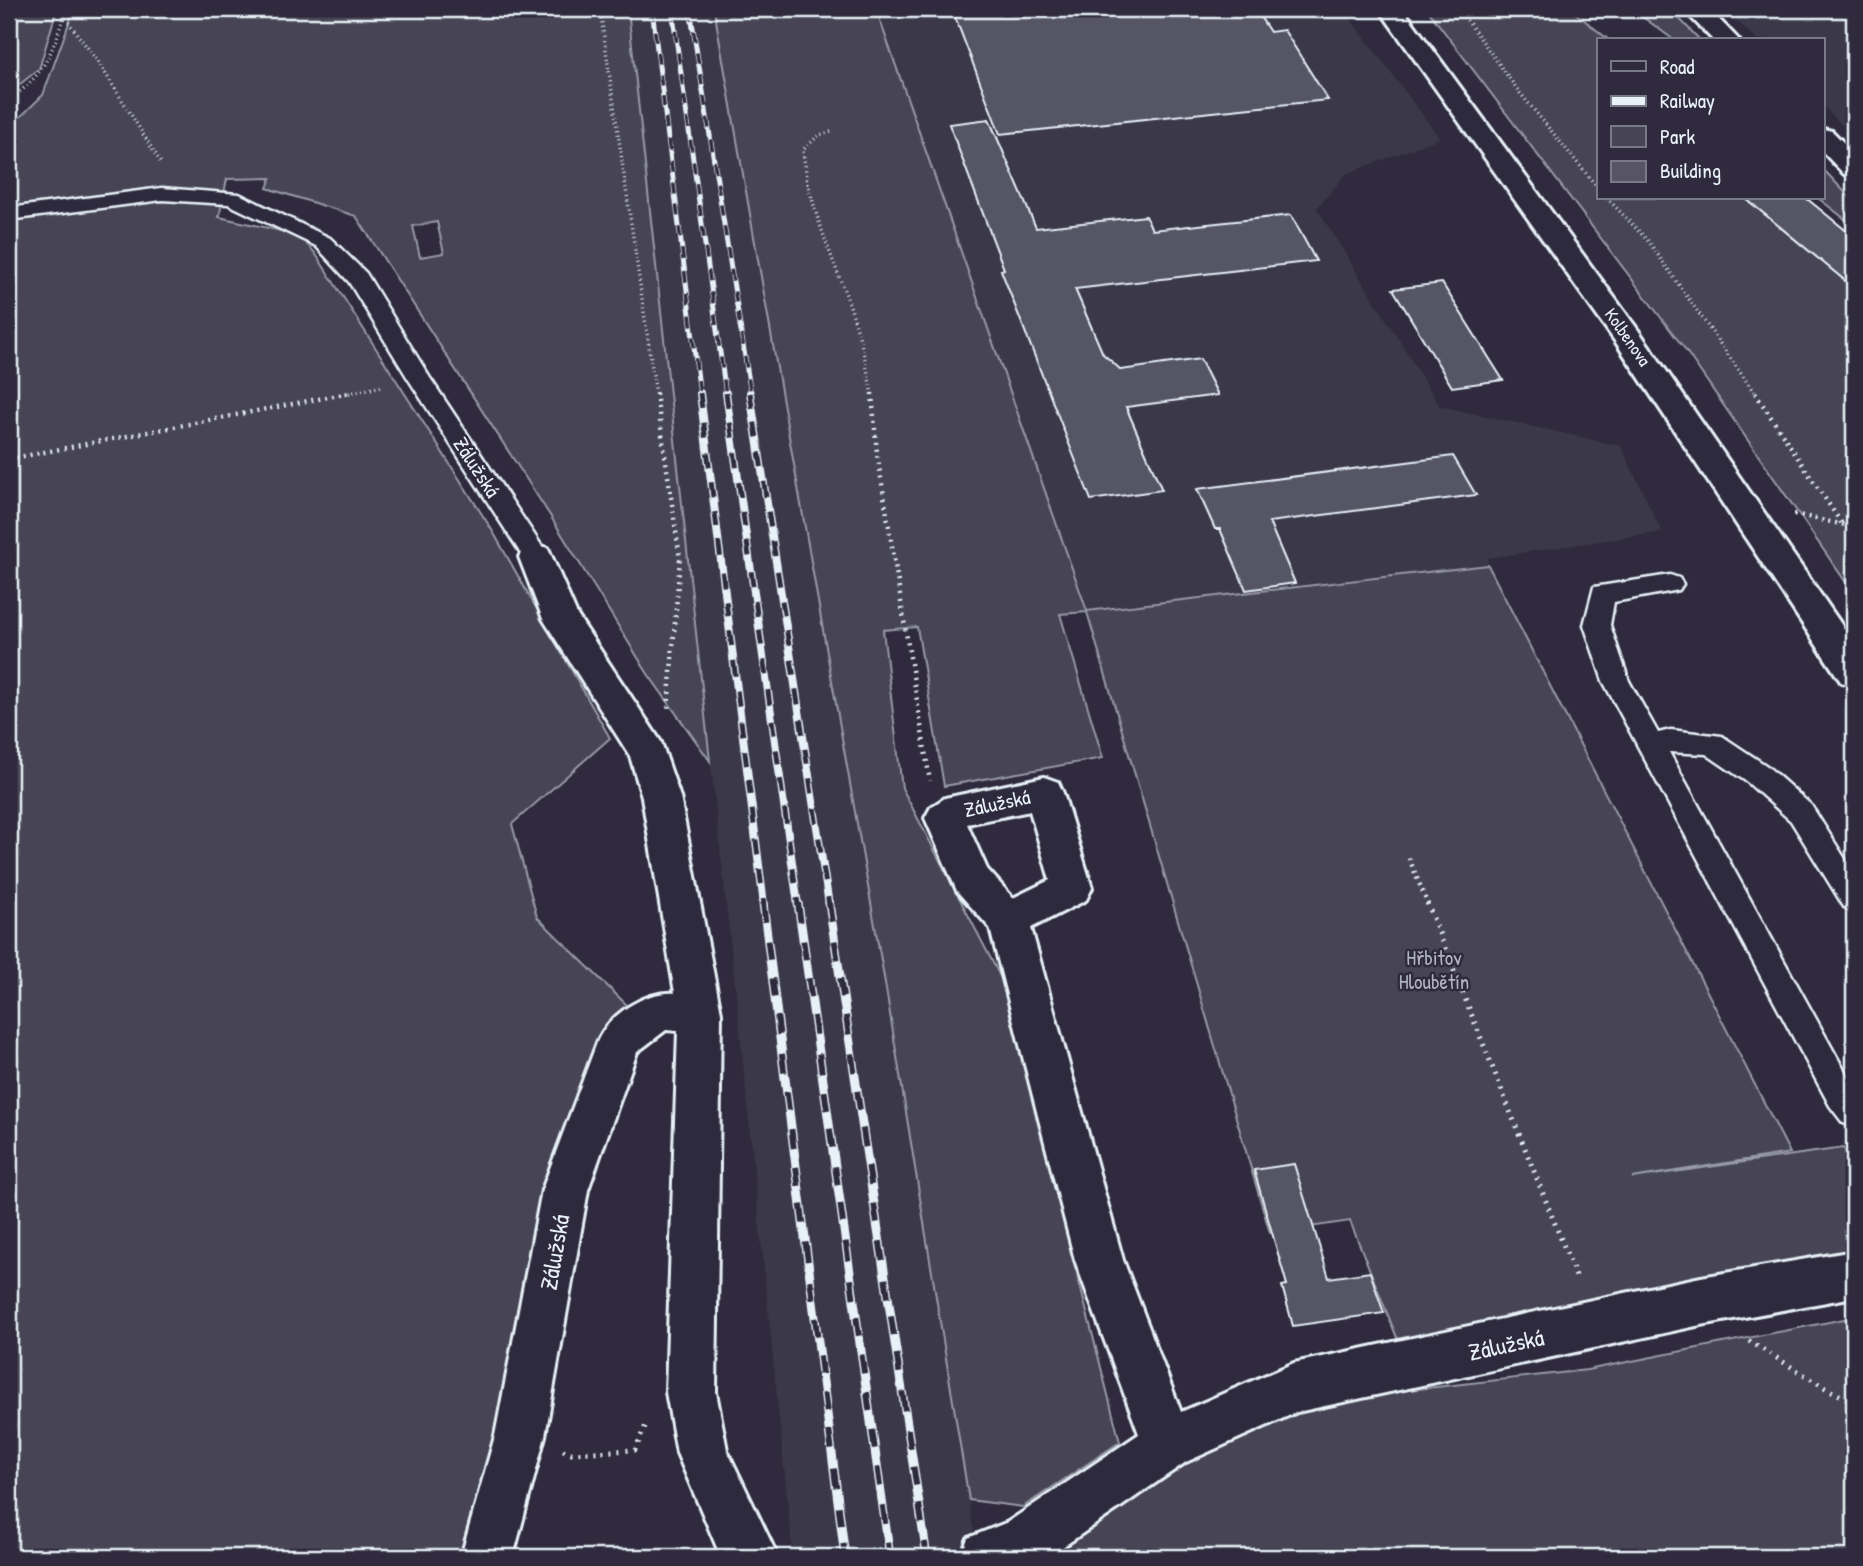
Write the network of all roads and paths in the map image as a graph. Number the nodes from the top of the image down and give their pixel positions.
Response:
1 (66, 9) edge
2 (600, 9) edge
3 (1391, 9) edge
4 (1459, 9) edge
5 (1695, 9) edge
6 (63, 15) junction
7 (1725, 38) edge
8 (9, 100) edge
9 (831, 131) dead end
10 (1825, 139) edge
11 (1854, 168) edge
12 (1597, 187) edge
13 (232, 198) junction
14 (1609, 200) edge
15 (9, 214) edge
16 (420, 380) junction
17 (9, 459) edge
18 (1842, 524) dead end
19 (536, 557) joint
20 (1670, 584) dead end
21 (1854, 672) edge
22 (667, 717) dead end
23 (1652, 745) junction
24 (945, 818) junction
25 (1409, 858) dead end
26 (1854, 898) edge
27 (1008, 920) junction
28 (700, 1013) junction
29 (1850, 1101) edge
30 (1854, 1274) edge
31 (1596, 1325) junction
32 (1746, 1340) dead end
33 (1854, 1402) edge
34 (652, 1413) dead end
35 (520, 1436) junction
36 (1168, 1444) junction
37 (487, 1557) edge
38 (752, 1557) edge
39 (987, 1557) edge

1 - 6 path
2 - 22 path
3 - 21 street, Kolbenova
4 - 12 path
5 - 7 street
6 - 8 path
6 - 13 path
9 - 24 path
10 - 11 street
13 - 15 lane, Zálužská
13 - 16 lane, Zálužská
14 - 18 path
16 - 17 path
16 - 19 lane, Zálužská
19 - 28 street, Zálužská
20 - 23 lane
23 - 26 lane
23 - 29 lane
24 - 27 street, Zálužská
24 - 27 street, Zálužská
25 - 31 path
27 - 36 street, Zálužská
28 - 35 street, Zálužská
28 - 38 street, Zálužská
30 - 31 street, Zálužská
31 - 36 street, Zálužská
32 - 33 path
34 - 35 path
35 - 37 street, Zálužská
36 - 39 street, Zálužská

